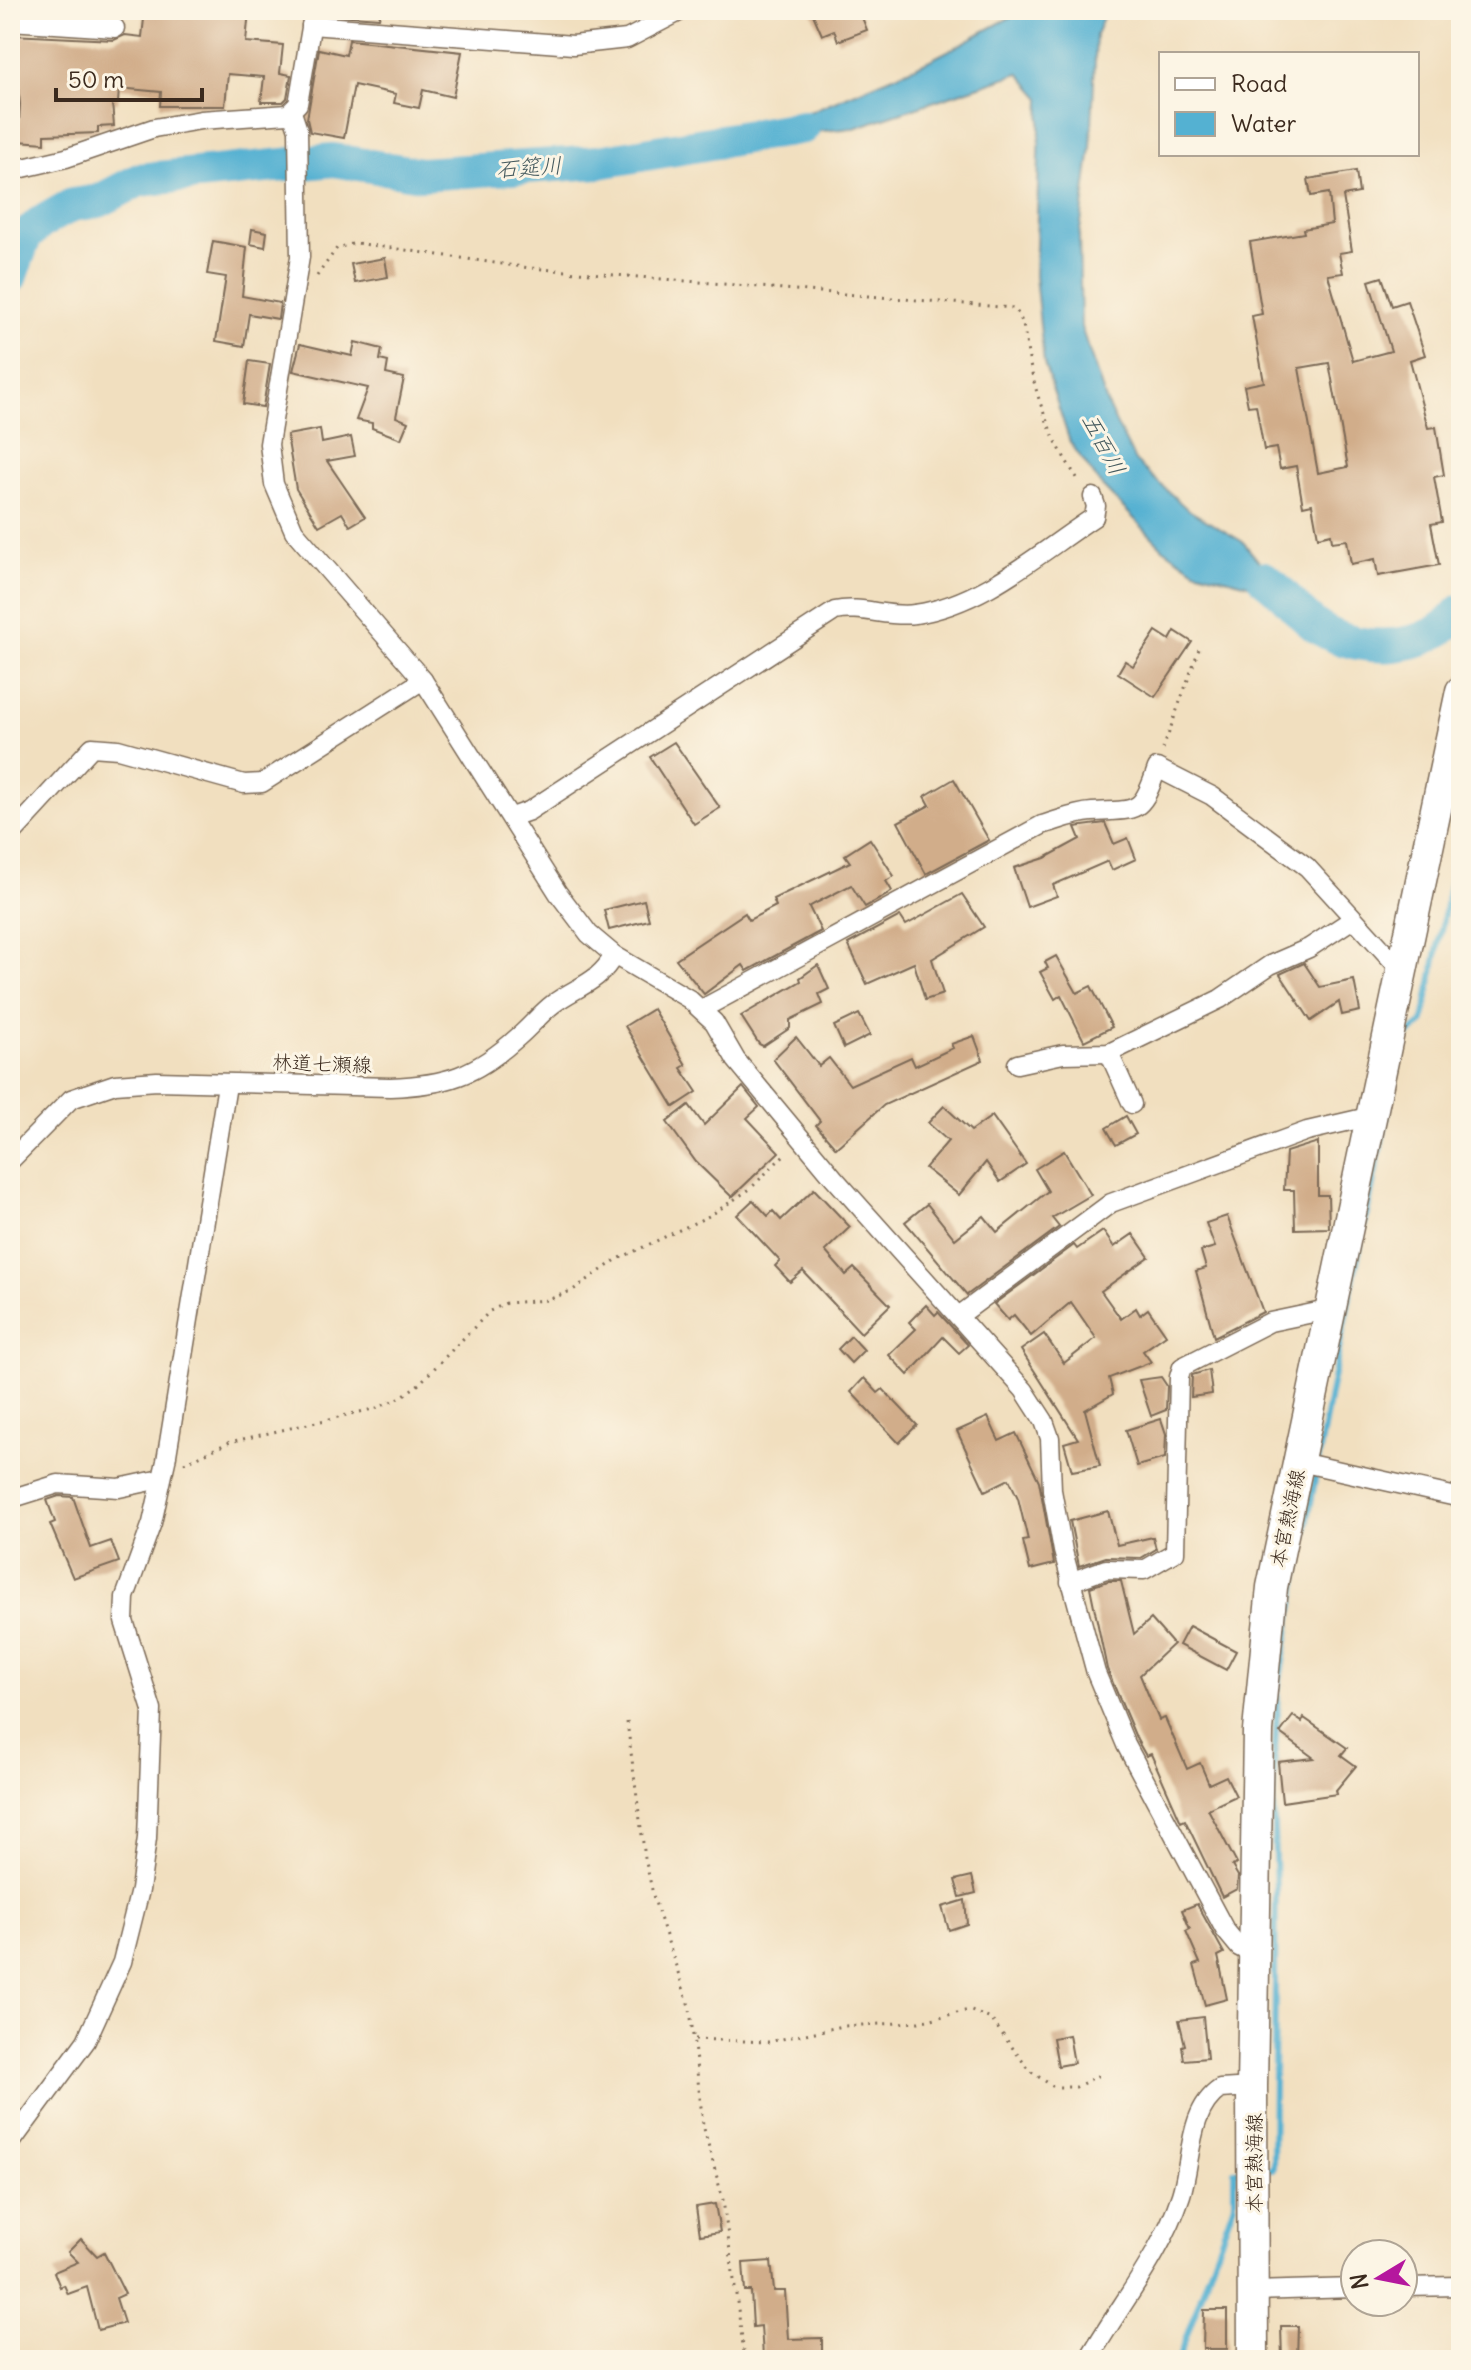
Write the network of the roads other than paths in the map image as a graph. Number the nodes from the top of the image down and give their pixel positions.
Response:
1 (683, 10) edge
2 (313, 18) edge
3 (10, 21) edge
4 (115, 28) dead end
5 (292, 112) junction
6 (10, 171) edge
7 (1093, 497) road end
8 (423, 680) junction
9 (1461, 691) edge
10 (512, 817) junction
11 (10, 836) edge
12 (1353, 919) junction
13 (614, 955) junction
14 (1402, 971) junction
15 (702, 1009) junction
16 (1109, 1053) junction
17 (1017, 1064) dead end
18 (227, 1085) junction
19 (1132, 1104) dead end
20 (1372, 1116) junction
21 (10, 1161) edge
22 (1332, 1309) junction
23 (960, 1315) junction
24 (1300, 1462) junction
25 (162, 1474) junction
26 (1461, 1498) edge
27 (10, 1499) edge
28 (1070, 1582) junction
29 (1255, 1955) junction
30 (1252, 2087) junction
31 (10, 2144) edge
32 (1461, 2286) edge
33 (1419, 2287) edge
34 (1339, 2288) edge
35 (1253, 2291) junction
36 (1088, 2360) edge
37 (1253, 2360) edge

1 - 2 street
2 - 5 street
3 - 4 street
5 - 6 street
5 - 8 street
7 - 10 street
8 - 10 street
8 - 11 street
9 - 14 main road, 本宮熱海線
10 - 13 street
12 - 14 street
12 - 15 street
12 - 16 street
13 - 15 street
13 - 18 street, 林道七瀬線
14 - 20 main road, 本宮熱海線
15 - 23 street
16 - 17 street
16 - 19 street
18 - 21 street, 林道七瀬線
18 - 25 street
20 - 22 main road, 本宮熱海線
20 - 23 street
22 - 24 main road, 本宮熱海線
22 - 28 street
23 - 28 street
24 - 26 street
24 - 29 main road, 本宮熱海線
25 - 27 street
25 - 31 street
28 - 29 street
29 - 30 main road, 本宮熱海線
30 - 35 main road, 本宮熱海線
30 - 36 street
32 - 33 street
34 - 35 street
35 - 37 main road, 本宮熱海線

